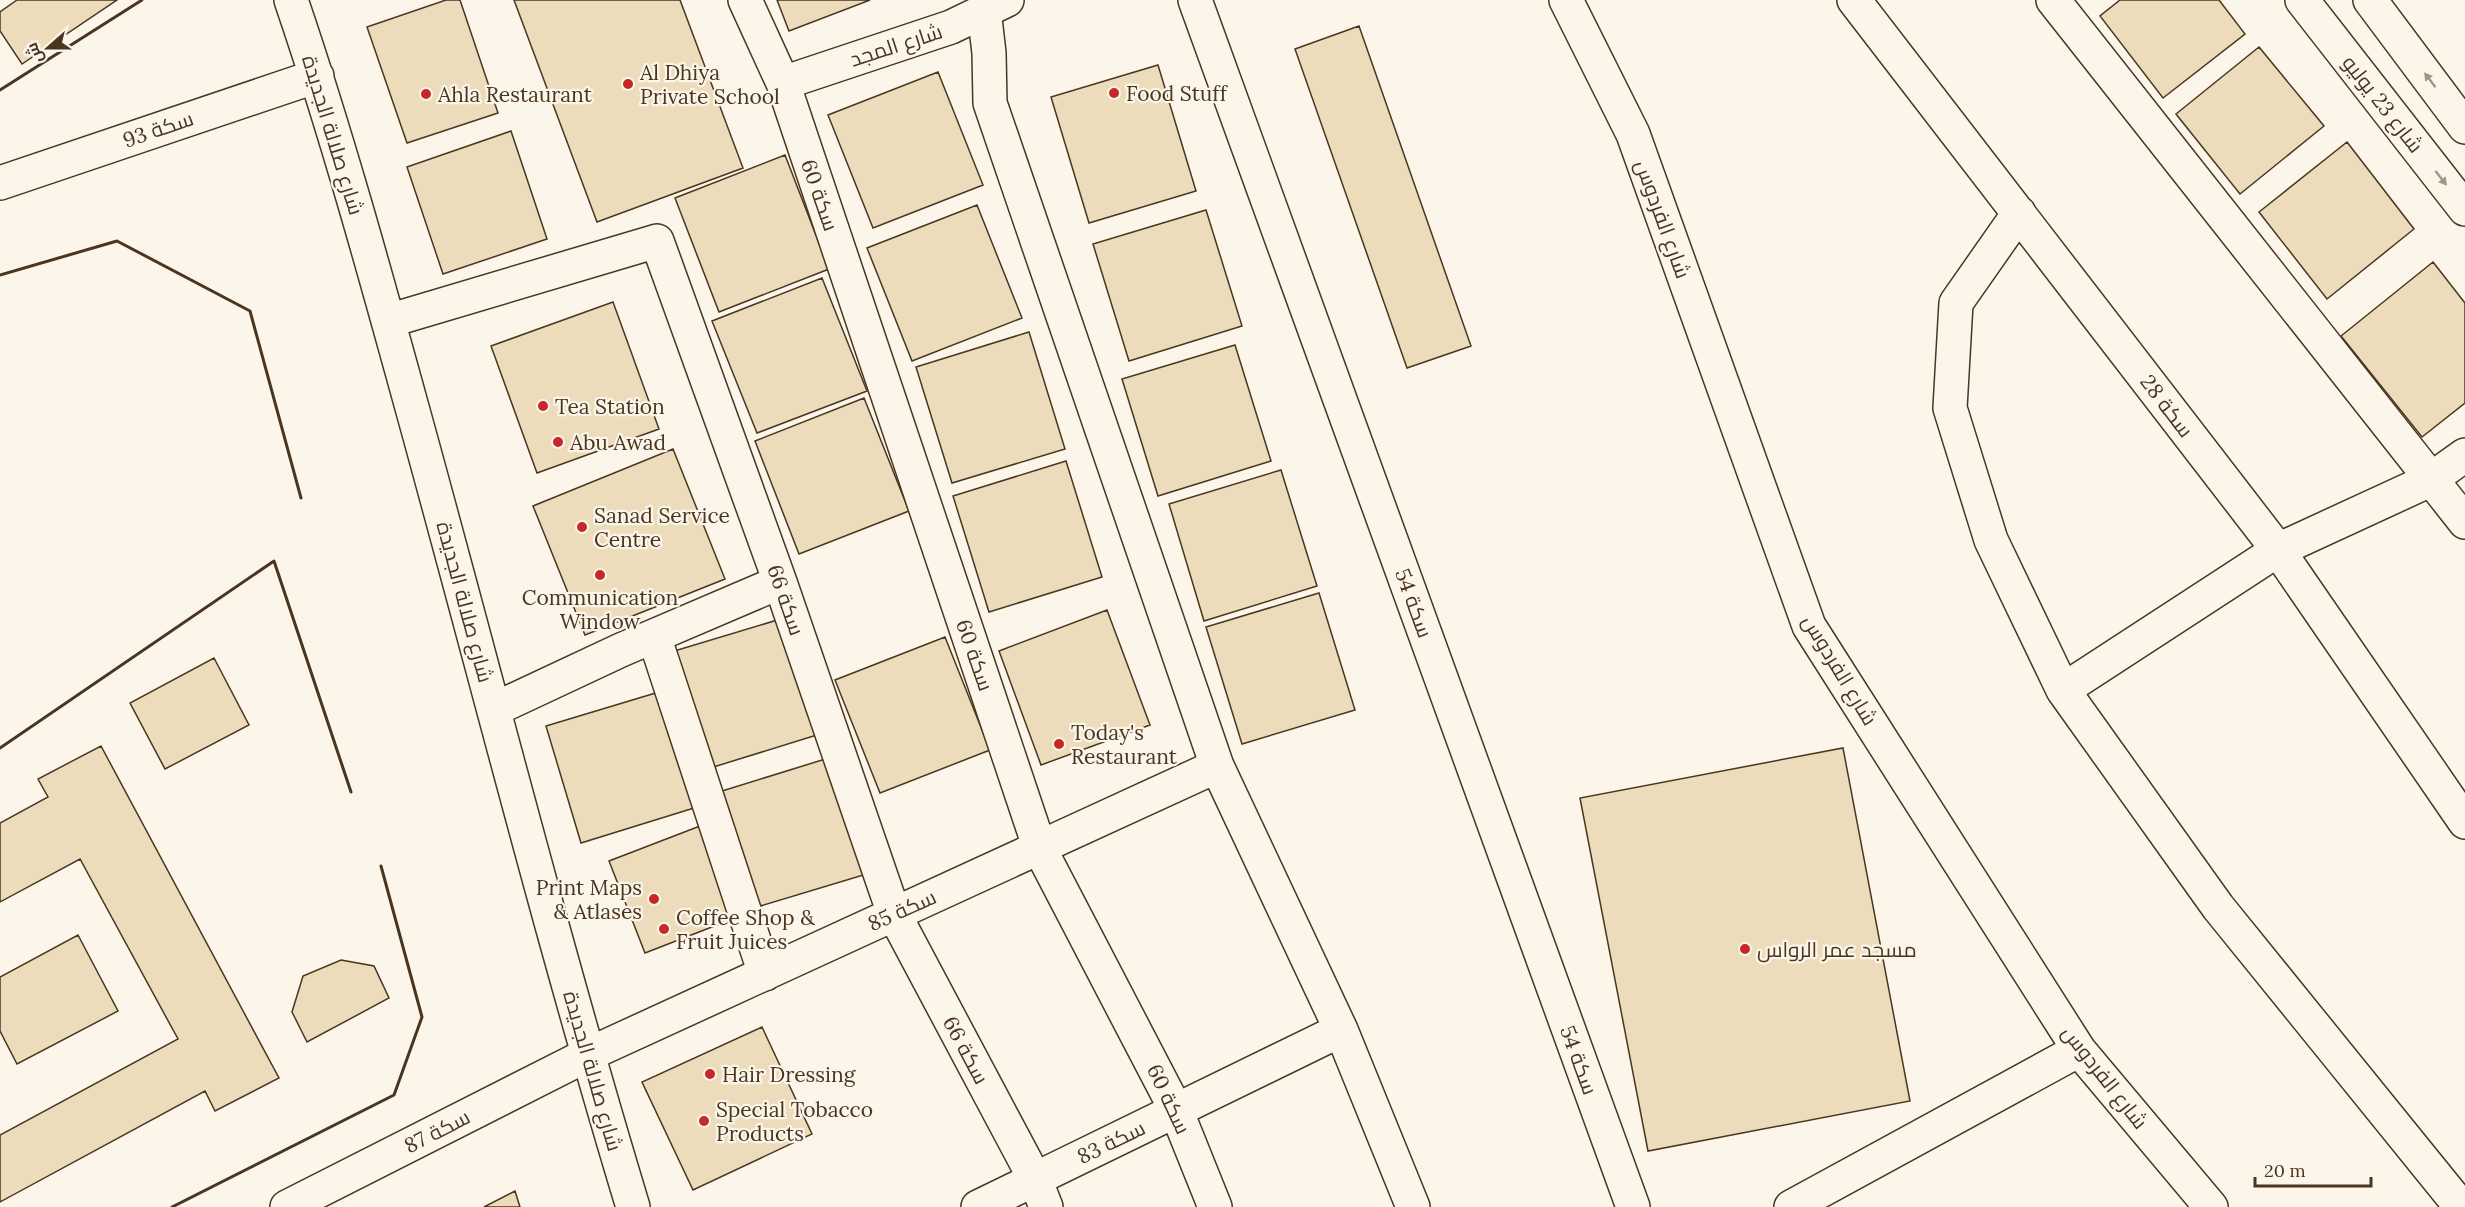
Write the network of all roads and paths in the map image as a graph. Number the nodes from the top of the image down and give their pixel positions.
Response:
1 (291, 0) edge
2 (745, 0) edge
3 (1195, 0) edge
4 (1566, 0) edge
5 (1854, 0) edge
6 (2053, 0) edge
7 (2302, 0) edge
8 (2370, 0) edge
9 (996, 5) edge
10 (947, 14) edge
11 (317, 76) junction
12 (783, 83) junction
13 (2465, 127) edge
14 (0, 183) edge
15 (2465, 208) edge
16 (2019, 213) junction
17 (388, 321) junction
18 (2465, 455) edge
19 (2430, 480) junction
20 (2465, 522) edge
21 (2278, 550) junction
22 (780, 582) junction
23 (654, 636) junction
24 (2062, 690) junction
25 (495, 709) junction
26 (1218, 766) junction
27 (2465, 822) edge
28 (1040, 849) junction
29 (894, 914) junction
30 (765, 974) junction
31 (1341, 1030) junction
32 (2079, 1050) junction
33 (587, 1055) junction
34 (1176, 1110) junction
35 (1041, 1193) edge
36 (309, 1202) edge
37 (633, 1207) edge
38 (978, 1207) edge
39 (1215, 1207) edge
40 (1413, 1207) edge
41 (1633, 1207) edge
42 (1791, 1207) edge
43 (2211, 1207) edge
44 (2461, 1207) edge

1 - 11 street, شارع صلالة الجديدة
2 - 12 street, سكة 60
3 - 41 street, سكة 54
4 - 32 street, شارع الفردوس
5 - 16 street, سكة 28
6 - 19 street
7 -> 15 street, شارع 23 يوليو
13 -> 8 street
9 - 10 street, شارع المجد
9 - 26 street
10 - 12 street, شارع المجد
11 - 14 street, سكة 93
11 - 17 street, شارع صلالة الجديدة
12 - 28 street, سكة 60
16 - 21 street, سكة 28
16 - 24 street
17 - 22 street, سكة 66
17 - 25 street, شارع صلالة الجديدة
18 - 19 street
19 - 20 street
19 - 21 street
21 - 24 street
21 - 27 street, سكة 28
22 - 23 street
22 - 29 street, سكة 66
23 - 25 street
23 - 30 street
24 - 44 street
25 - 33 street, شارع صلالة الجديدة
26 - 28 street, سكة 85
26 - 31 street
28 - 29 street, سكة 85
28 - 34 street, سكة 60
29 - 30 street, سكة 85
29 - 35 street, سكة 66
30 - 33 street, سكة 85
31 - 34 street, سكة 83
31 - 40 street
32 - 42 street
32 - 43 street, شارع الفردوس
33 - 36 street, سكة 87
33 - 37 street, شارع صلالة الجديدة
34 - 35 street, سكة 83
34 - 39 street, سكة 60
35 - 38 street, سكة 83

